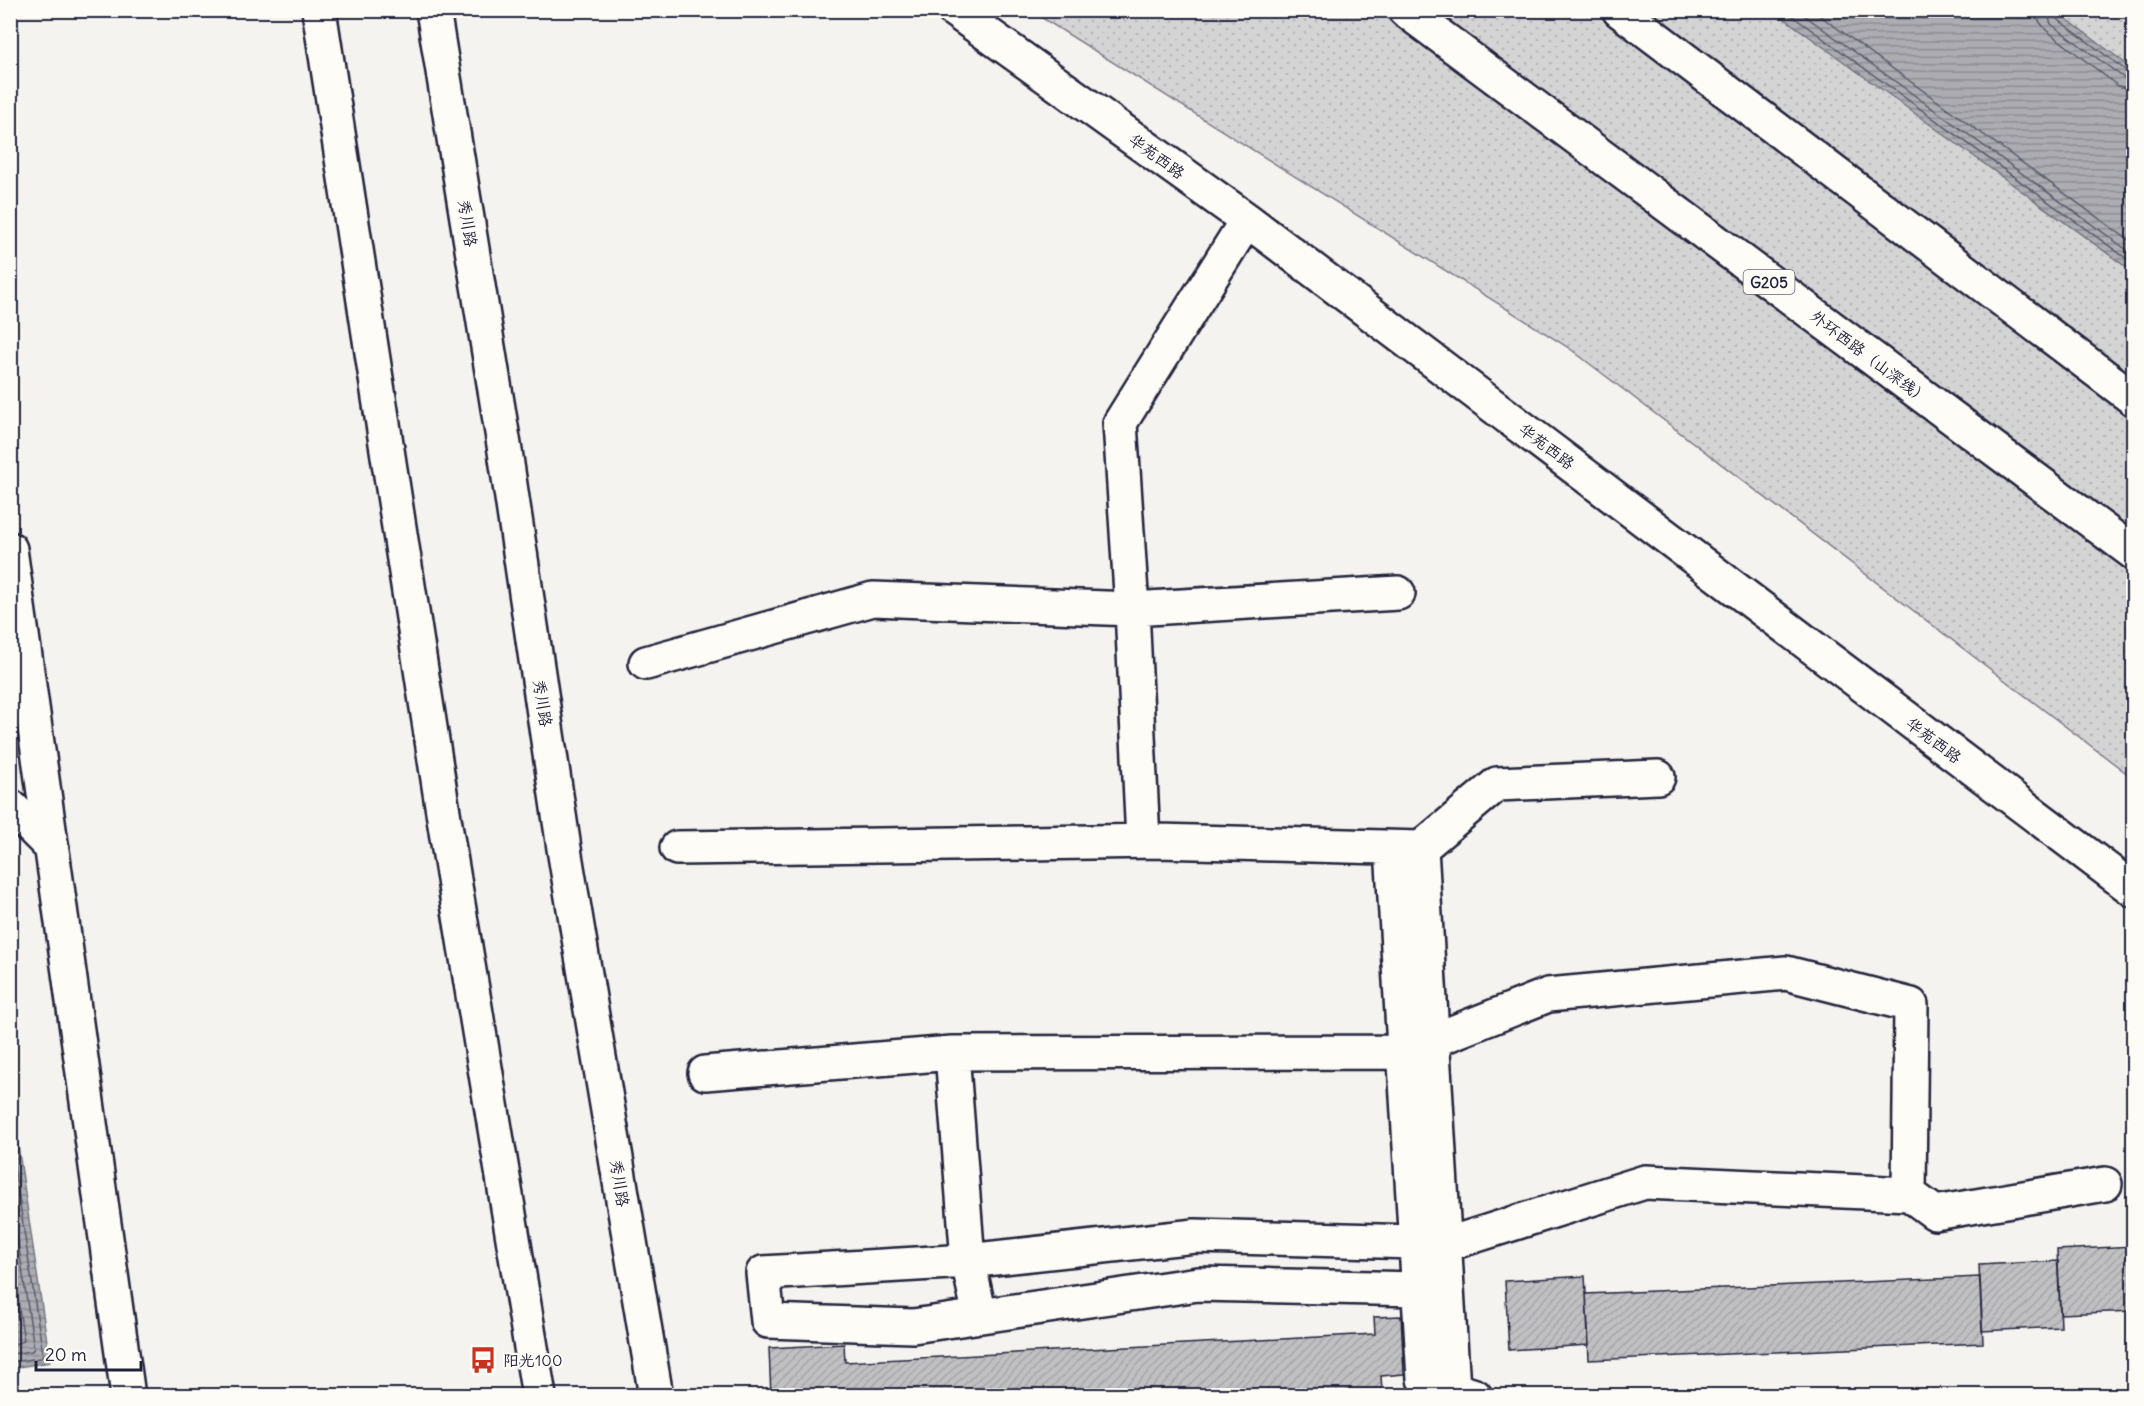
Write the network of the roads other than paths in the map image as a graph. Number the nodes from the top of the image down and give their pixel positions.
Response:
1 (319, 10) edge
2 (433, 10) edge
3 (954, 10) edge
4 (1405, 10) edge
5 (1619, 10) edge
6 (1247, 220) junction
7 (2133, 399) edge
8 (10, 549) edge
9 (2133, 553) edge
10 (1398, 593) dead end
11 (1132, 609) junction
12 (646, 663) dead end
13 (1658, 777) dead end
14 (10, 806) edge
15 (1143, 841) junction
16 (677, 848) dead end
17 (1406, 848) junction
18 (52, 849) junction
19 (2133, 890) edge
20 (1418, 1045) junction
21 (952, 1053) junction
22 (705, 1072) dead end
23 (2105, 1184) dead end
24 (1909, 1194) junction
25 (1430, 1243) junction
26 (968, 1261) junction
27 (1418, 1289) junction
28 (980, 1316) junction
29 (1464, 1392) edge
30 (128, 1395) edge
31 (539, 1395) edge
32 (656, 1395) edge

1 - 31 main road
2 - 32 main road, 秀川路
3 - 6 main road, 华苑西路
4 - 9 main road, 外环西路（山深线） / G205
5 - 7 main road
6 - 11 main road
6 - 19 main road, 华苑西路
8 - 18 main road
10 - 11 main road
11 - 12 main road
11 - 15 main road
13 - 17 main road
14 - 18 main road
15 - 16 main road
15 - 17 main road
17 - 20 main road
18 - 30 main road
20 - 21 main road
20 - 24 main road
20 - 25 main road
21 - 22 main road
21 - 26 main road
23 - 24 main road
24 - 25 main road
25 - 26 main road
25 - 27 main road
25 - 29 main road
26 - 28 main road
26 - 28 main road
27 - 28 main road
27 - 29 main road

